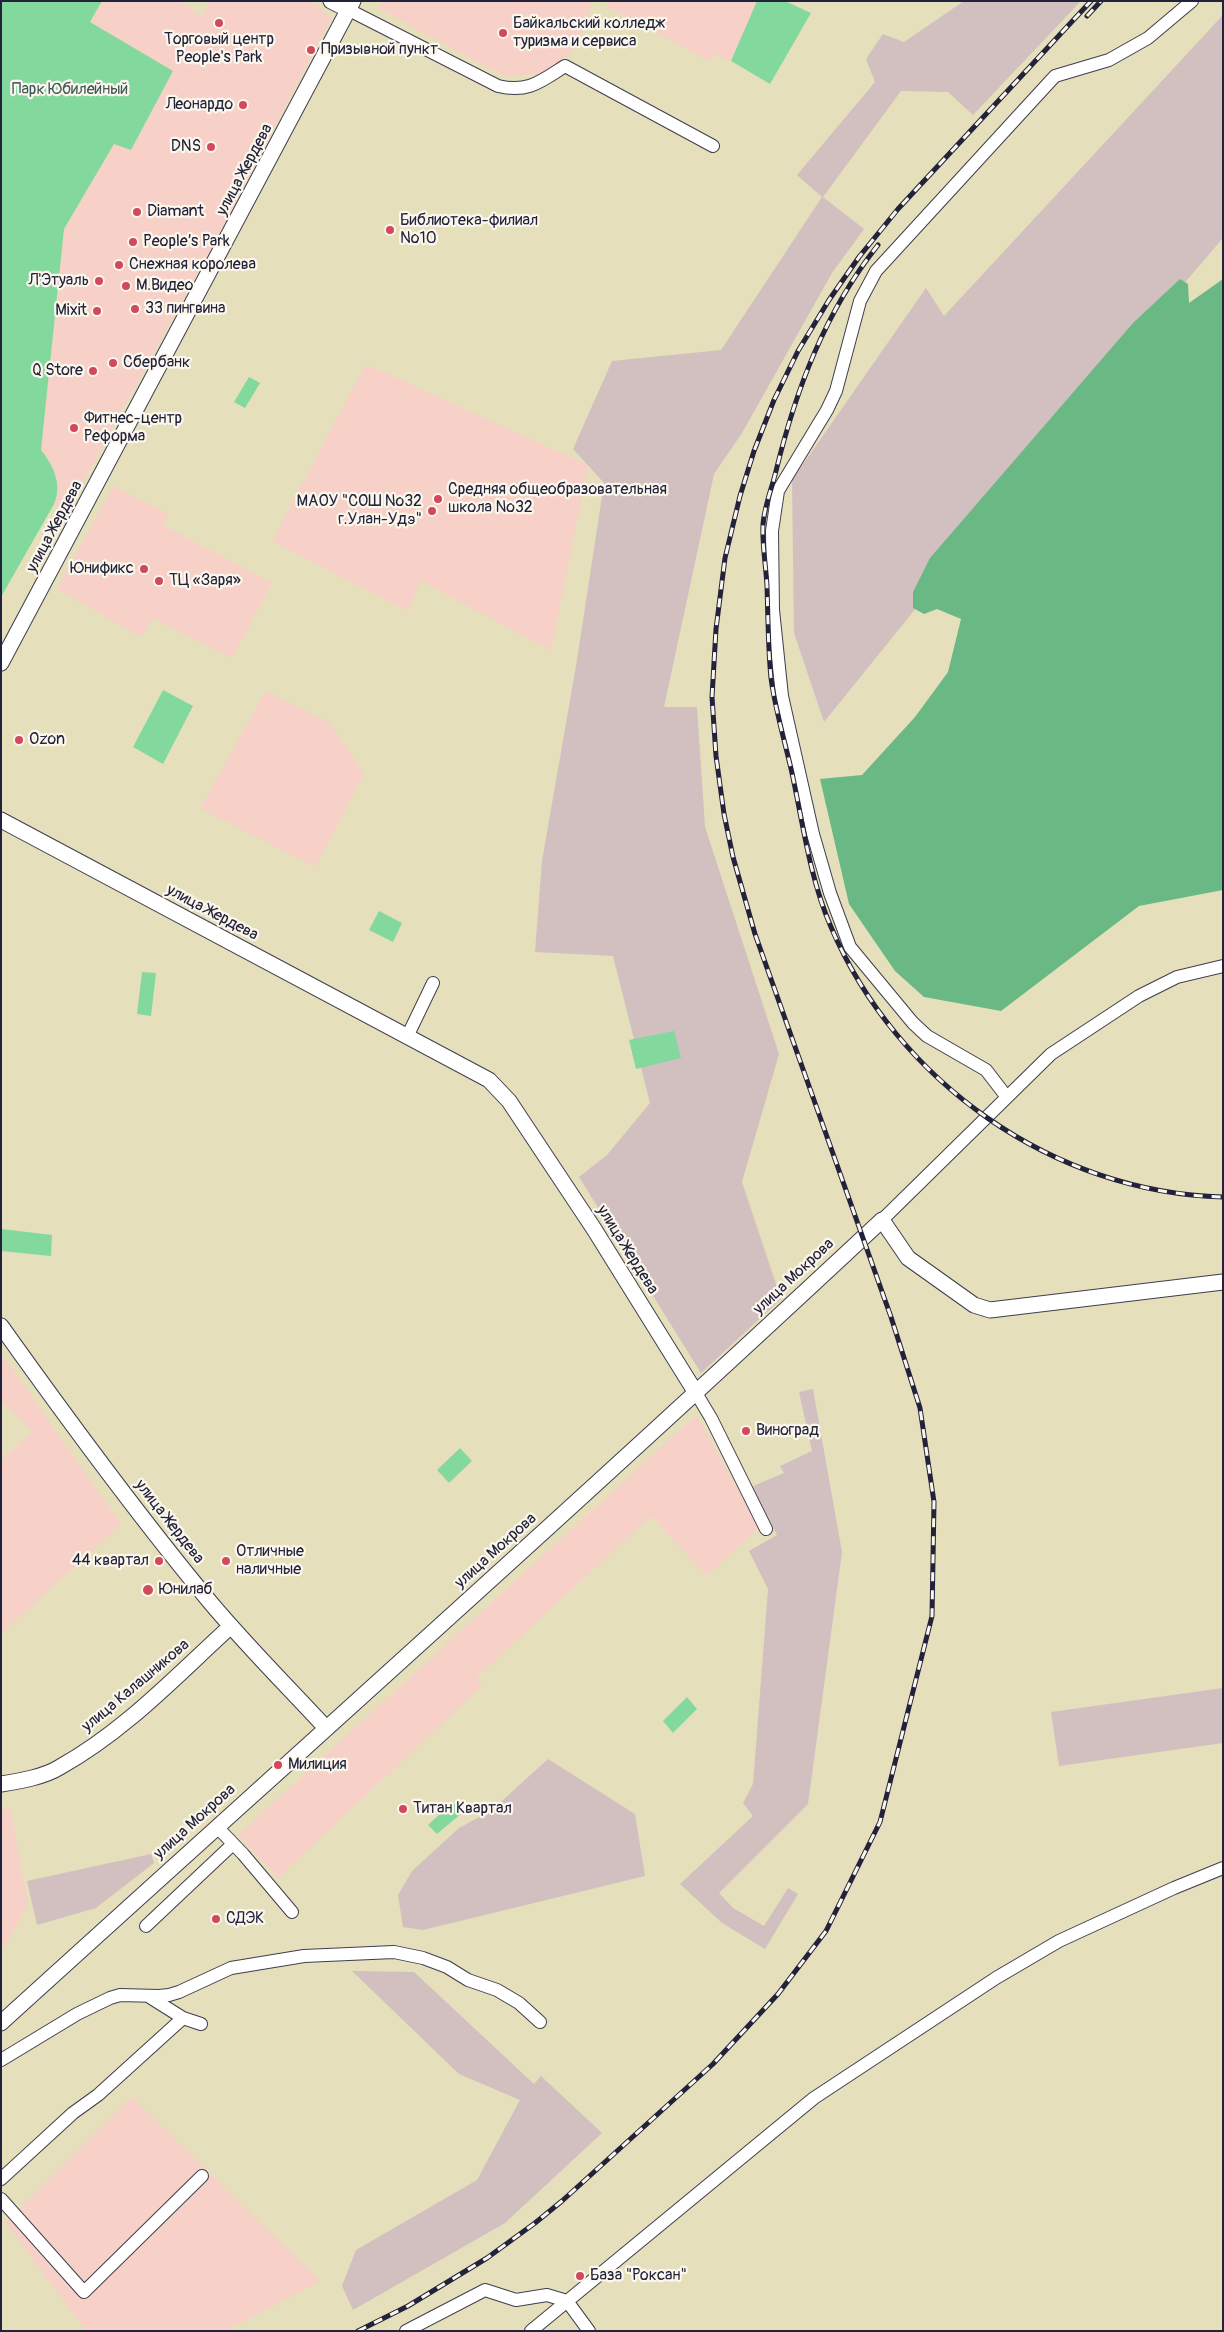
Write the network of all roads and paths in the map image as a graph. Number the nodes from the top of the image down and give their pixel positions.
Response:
1 (331, 1) edge
2 (1192, 1) edge
3 (351, 6) edge
4 (713, 146) dead end
5 (1, 663) edge
6 (1, 820) edge
7 (1223, 966) edge
8 (433, 983) dead end
9 (407, 1037) junction
10 (1006, 1096) junction
11 (882, 1220) junction
12 (1223, 1282) edge
13 (1, 1326) edge
14 (696, 1393) junction
15 (766, 1530) dead end
16 (231, 1626) junction
17 (325, 1727) junction
18 (1, 1784) edge
19 (216, 1827) junction
20 (233, 1844) junction
21 (1223, 1868) edge
22 (292, 1912) dead end
23 (146, 1926) dead end
24 (148, 1996) junction
25 (183, 2018) junction
26 (540, 2022) dead end
27 (1, 2023) edge
28 (201, 2024) dead end
29 (1, 2060) edge
30 (202, 2176) dead end
31 (1, 2178) edge
32 (1, 2199) edge
33 (567, 2301) junction
34 (406, 2331) edge
35 (531, 2331) edge
36 (589, 2331) edge

1 - 3 main road
2 - 10 street
3 - 4 street
3 - 5 main road, улица Жердева
6 - 9 main road, улица Жердева
7 - 10 street, улица Мокрова
8 - 9 street
9 - 14 main road, улица Жердева
10 - 11 street, улица Мокрова
11 - 12 main road
11 - 14 main road, улица Мокрова
13 - 16 main road, улица Жердева
14 - 15 street, улица Жердева
14 - 17 main road, улица Мокрова
16 - 17 main road, улица Жердева
16 - 18 main road, улица Калашникова
17 - 19 main road, улица Мокрова
19 - 20 street
19 - 27 main road, улица Мокрова
20 - 22 street
20 - 23 street
21 - 33 street
24 - 25 street
24 - 26 street
24 - 29 street
25 - 28 street
25 - 31 street
30 - 32 street
33 - 34 street
33 - 35 street
33 - 36 street

